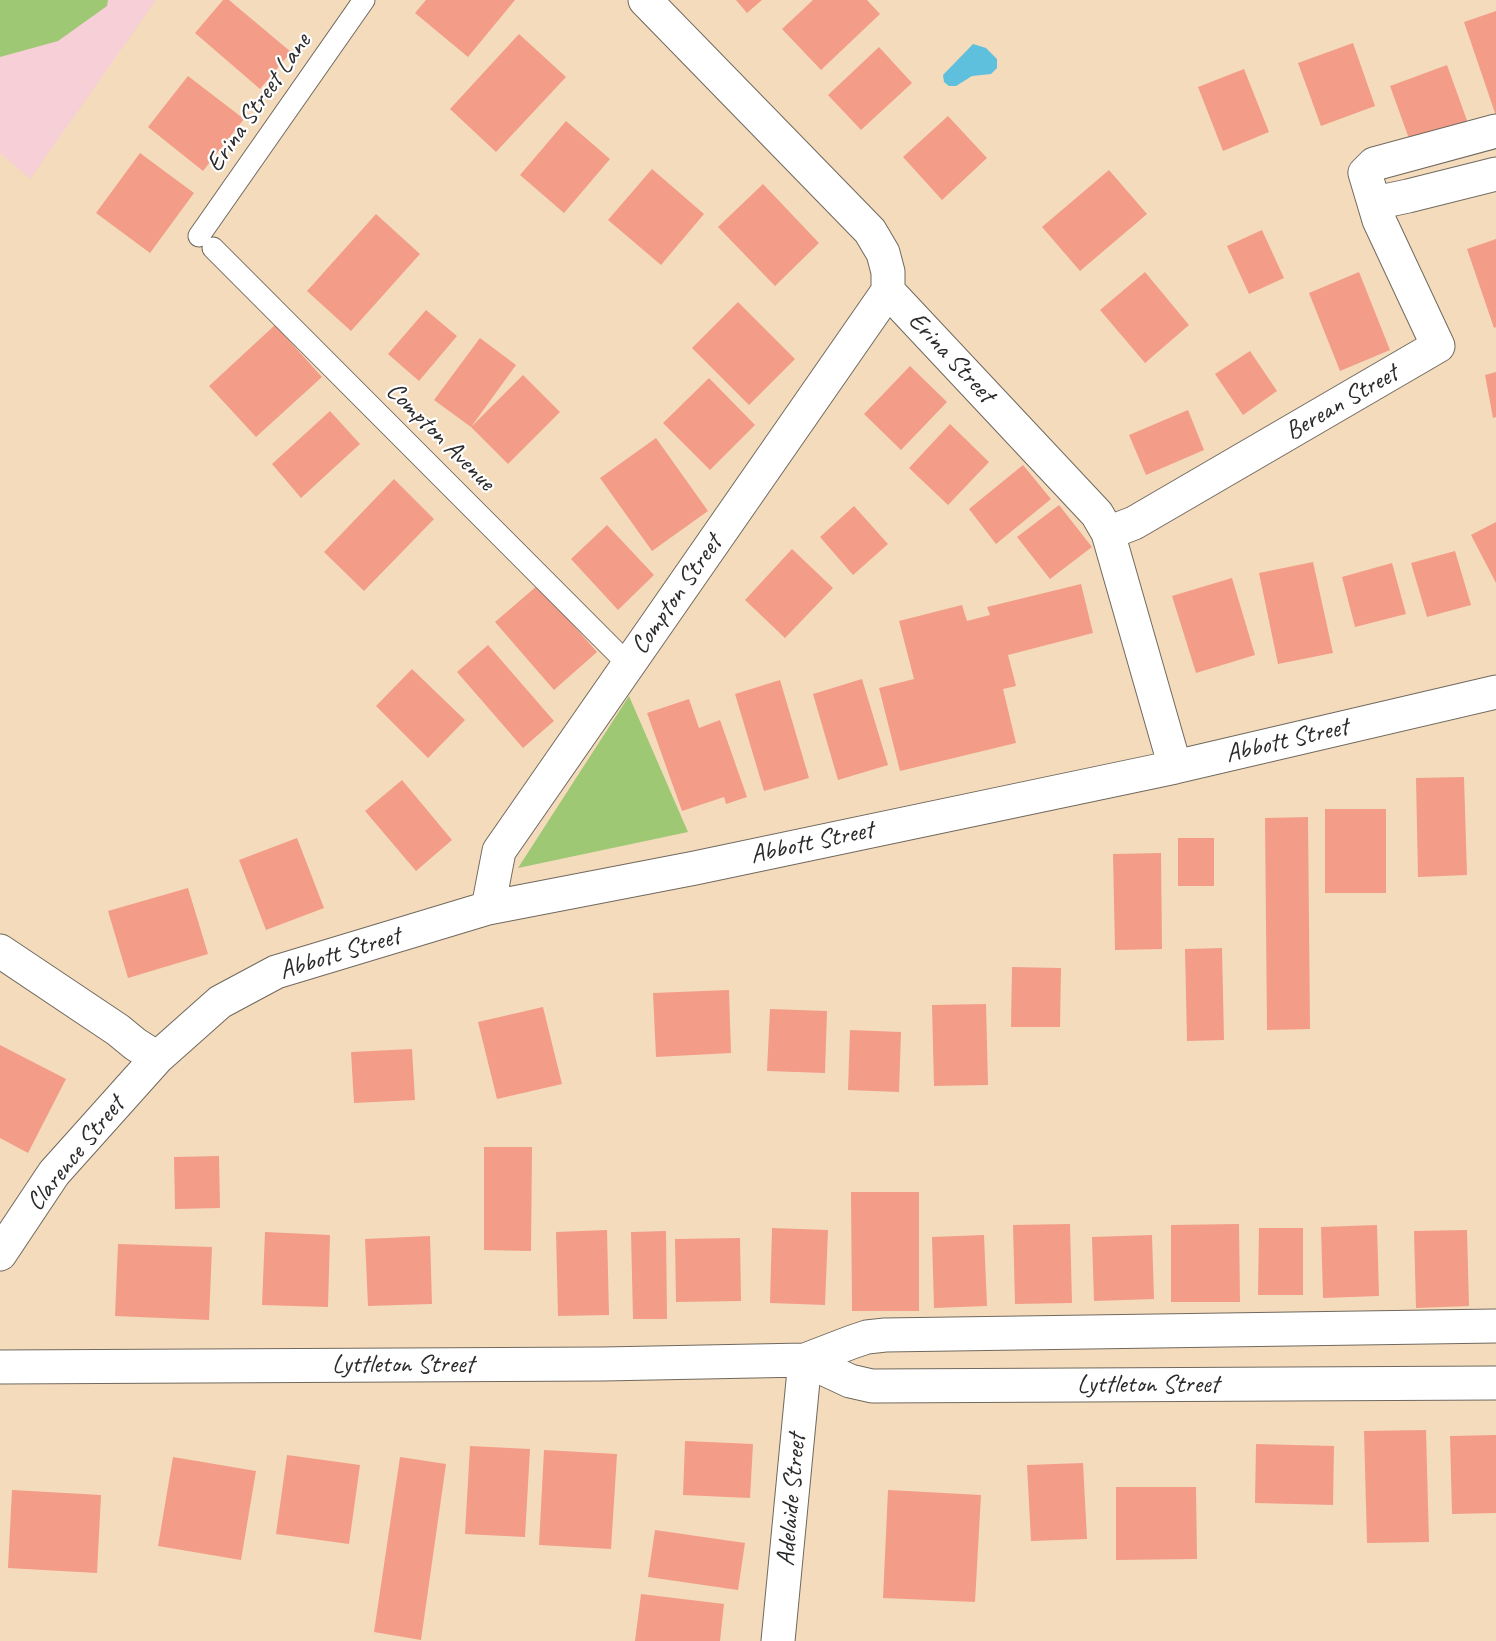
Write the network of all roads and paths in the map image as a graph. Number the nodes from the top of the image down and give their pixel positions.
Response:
1 (364, 0) edge
2 (645, 0) edge
3 (1496, 131) edge
4 (1496, 174) edge
5 (1375, 203) junction
6 (206, 242) joint
7 (888, 291) junction
8 (1108, 533) junction
9 (629, 665) junction
10 (1496, 692) edge
11 (1175, 766) junction
12 (488, 908) junction
13 (0, 951) edge
14 (157, 1058) junction
15 (0, 1254) edge
16 (1496, 1326) edge
17 (805, 1360) junction
18 (0, 1366) edge
19 (1496, 1383) edge
20 (778, 1641) edge

1 - 6 lane, Erina Street Lane
2 - 7 street, Erina Street
3 - 5 street, Berean Street
4 - 5 street
5 - 8 street, Berean Street
6 - 9 lane, Compton Avenue
7 - 8 street, Erina Street
7 - 9 street, Compton Street
8 - 11 street, Erina Street
9 - 12 street, Compton Street
10 - 11 street, Abbott Street
11 - 12 street, Abbott Street
12 - 14 street, Abbott Street
13 - 14 street
14 - 15 street, Clarence Street
16 - 17 street, Lyttleton Street
17 - 18 street, Lyttleton Street
17 - 19 street, Lyttleton Street
17 - 20 street, Adelaide Street

